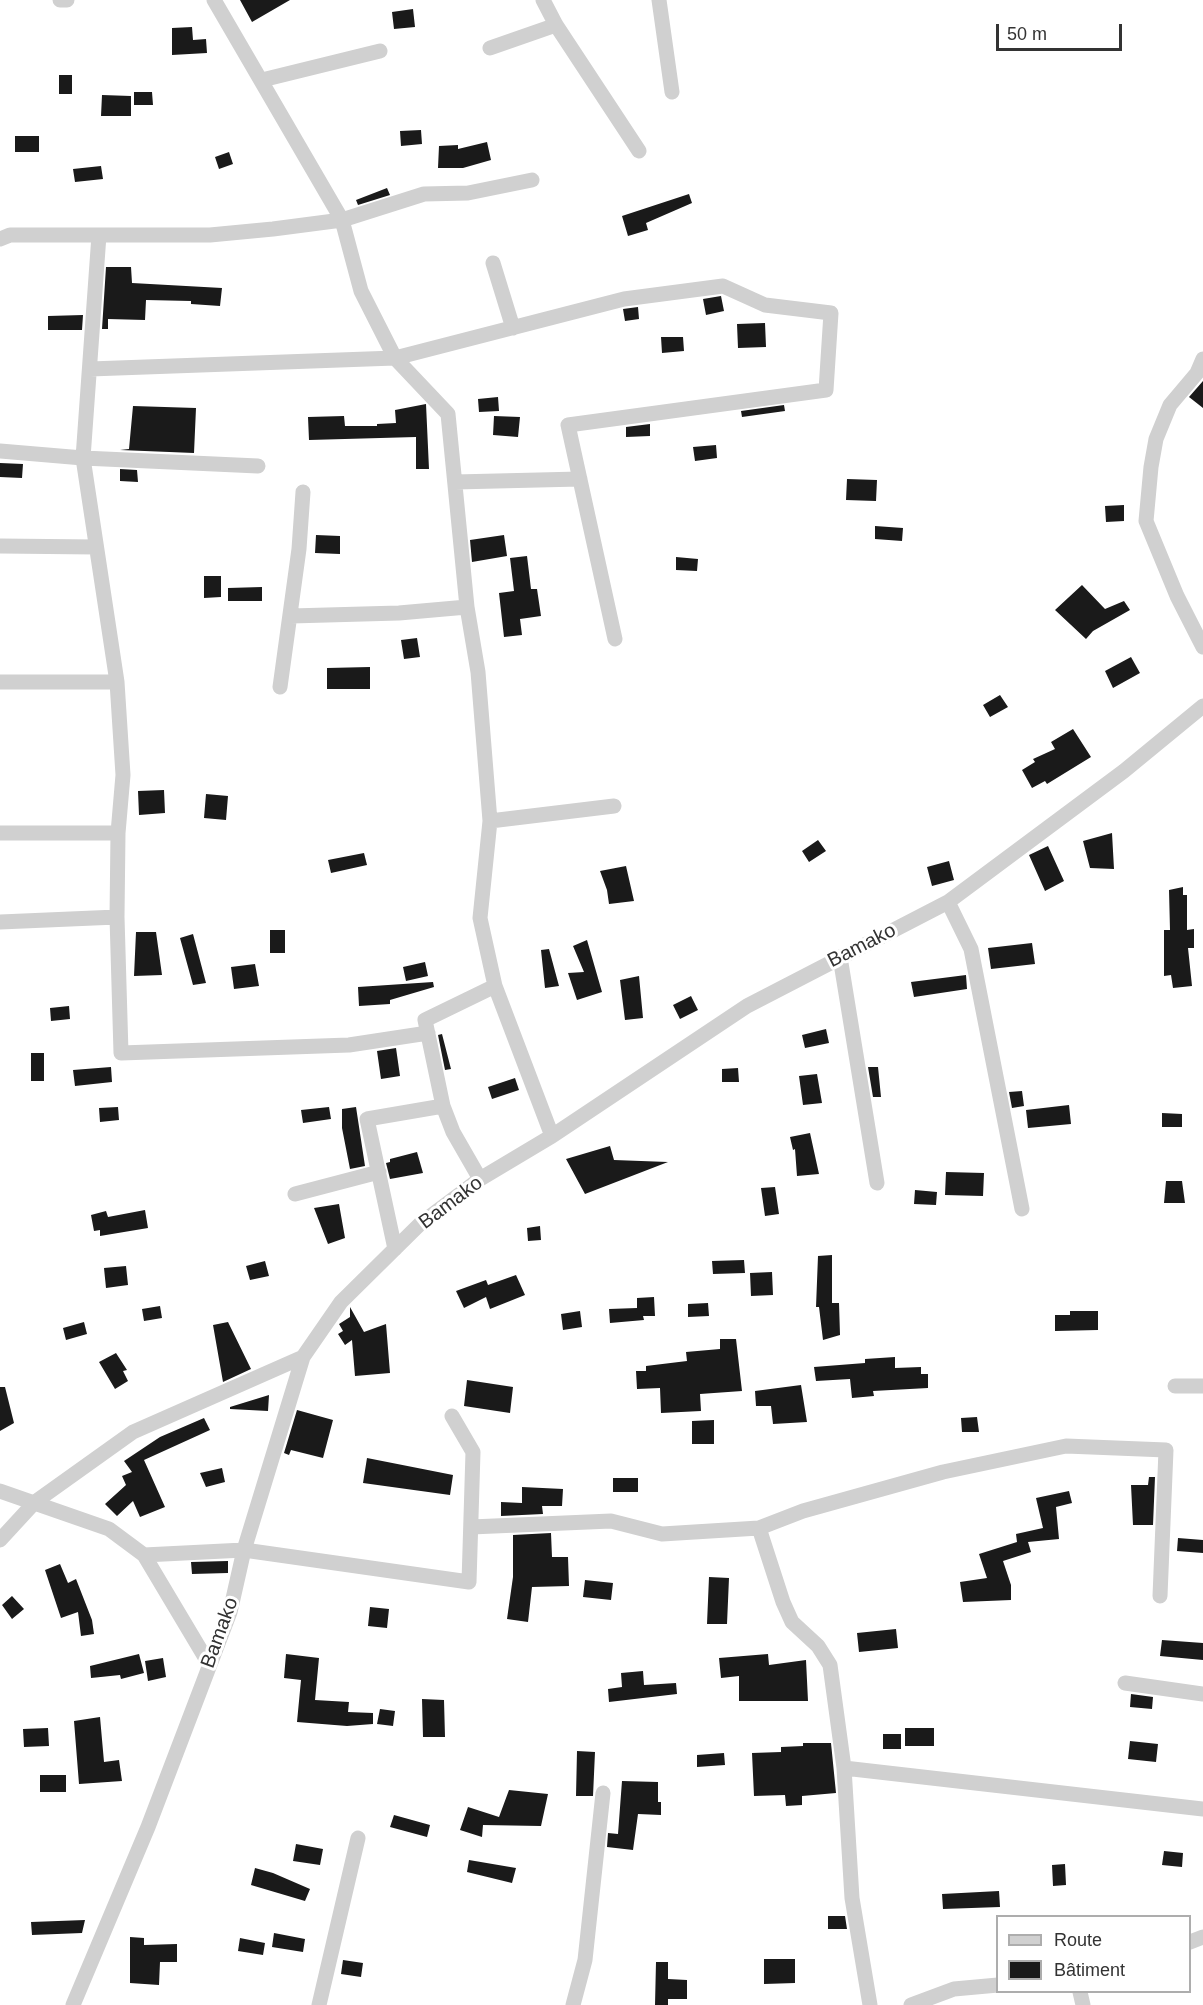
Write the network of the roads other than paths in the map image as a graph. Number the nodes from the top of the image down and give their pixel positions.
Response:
1 (60, 0) edge
2 (67, 0) edge
3 (214, 0) edge
4 (543, 0) edge
5 (659, 0) edge
6 (556, 25) junction
7 (490, 48) dead end
8 (380, 51) dead end
9 (262, 80) junction
10 (672, 92) dead end
11 (639, 150) dead end
12 (532, 180) dead end
13 (342, 220) junction
14 (99, 236) junction
15 (0, 239) edge
16 (494, 263) dead end
17 (513, 328) junction
18 (395, 358) junction
19 (1203, 359) edge
20 (90, 369) junction
21 (0, 451) edge
22 (83, 458) junction
23 (258, 466) dead end
24 (580, 479) junction
25 (455, 482) junction
26 (303, 492) dead end
27 (0, 546) edge
28 (96, 547) junction
29 (467, 608) junction
30 (291, 616) junction
31 (615, 639) dead end
32 (1203, 648) edge
33 (0, 682) edge
34 (117, 682) junction
35 (280, 687) dead end
36 (1203, 706) edge
37 (614, 806) dead end
38 (490, 821) junction
39 (118, 832) junction
40 (0, 834) edge
41 (948, 902) junction
42 (117, 917) junction
43 (0, 922) edge
44 (840, 957) junction
45 (495, 986) junction
46 (428, 1033) junction
47 (443, 1106) junction
48 (552, 1136) junction
49 (379, 1172) junction
50 (480, 1179) junction
51 (877, 1183) dead end
52 (295, 1194) dead end
53 (1022, 1209) dead end
54 (395, 1249) junction
55 (303, 1357) junction
56 (1175, 1386) dead end
57 (1203, 1386) edge
58 (452, 1416) dead end
59 (0, 1491) edge
60 (35, 1502) junction
61 (471, 1527) junction
62 (759, 1528) junction
63 (0, 1540) edge
64 (244, 1550) junction
65 (144, 1555) junction
66 (1160, 1596) dead end
67 (209, 1664) junction
68 (1125, 1683) dead end
69 (1203, 1695) edge
70 (844, 1767) junction
71 (603, 1793) dead end
72 (1203, 1809) edge
73 (358, 1838) dead end
74 (996, 1985) edge
75 (74, 2005) edge
76 (320, 2005) edge
77 (573, 2005) edge
78 (870, 2005) edge
79 (911, 2005) edge

1 - 2 street
3 - 9 street
4 - 6 street
5 - 10 street
6 - 7 street
6 - 11 street
8 - 9 street
9 - 13 street
12 - 13 street
13 - 14 street
13 - 18 street
14 - 15 street
14 - 20 street
16 - 17 street
17 - 18 street
17 - 24 street
18 - 20 street
18 - 25 street
19 - 32 street
20 - 22 street
21 - 22 street
22 - 23 street
22 - 28 street
24 - 25 street
24 - 31 street
25 - 29 street
26 - 30 street
27 - 28 street
28 - 34 street
29 - 30 street
29 - 38 street
30 - 35 street
33 - 34 street
34 - 39 street
36 - 41 street, Bamako
37 - 38 street
38 - 45 street
39 - 40 street
39 - 42 street
41 - 44 street, Bamako
41 - 53 street
42 - 43 street
42 - 46 street
44 - 48 street, Bamako
44 - 51 street
45 - 46 street
45 - 48 street
46 - 47 street
47 - 49 street
47 - 50 street
48 - 50 street, Bamako
49 - 52 street
49 - 54 street
50 - 54 street, Bamako
54 - 55 street, Bamako
55 - 60 street
55 - 64 street, Bamako
56 - 57 street
58 - 61 street
59 - 60 street
60 - 63 street
60 - 65 street
61 - 62 street
61 - 64 street
62 - 66 street
62 - 70 street
64 - 65 street
64 - 67 street, Bamako
65 - 67 street
67 - 75 street, Bamako
68 - 69 street
70 - 72 street
70 - 78 street
71 - 77 street
73 - 76 street
74 - 79 street

